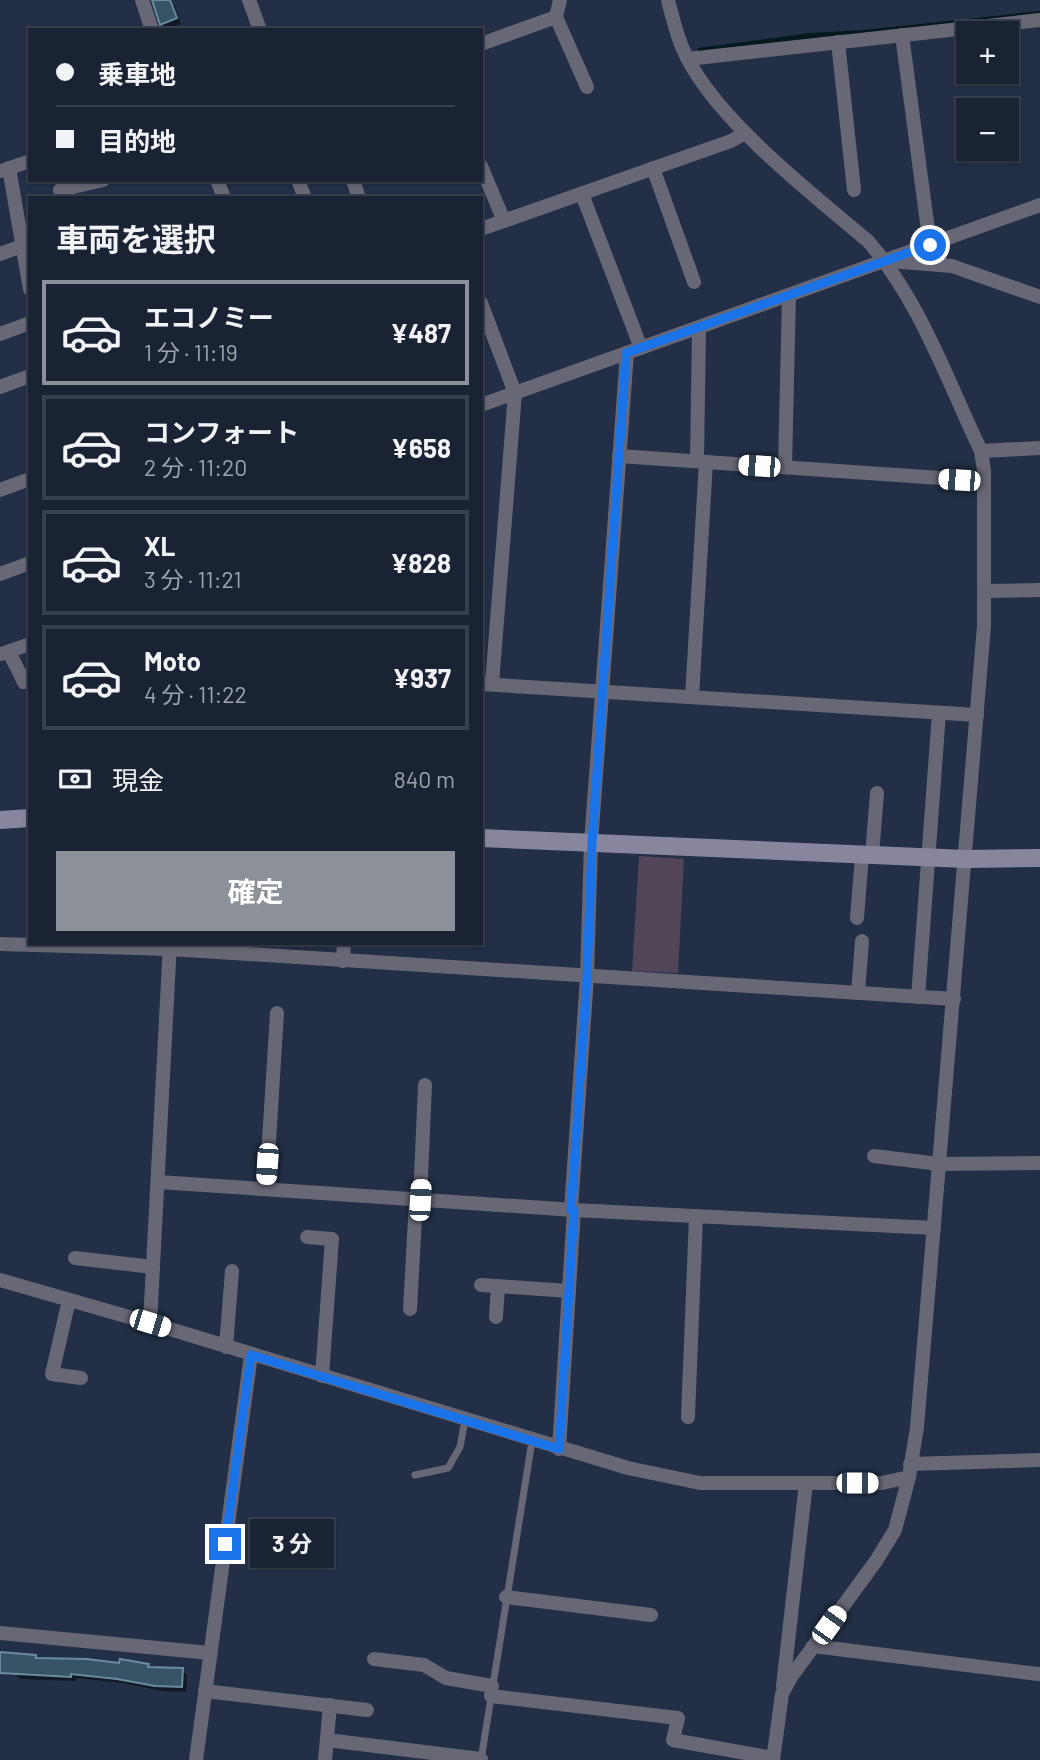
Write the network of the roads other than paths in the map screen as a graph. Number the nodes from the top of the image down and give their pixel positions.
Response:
1 (142, 0) edge
2 (249, 0) edge
3 (561, 0) edge
4 (668, 0) edge
5 (556, 17) junction
6 (1040, 20) edge
7 (151, 28) edge
8 (259, 28) edge
9 (902, 35) junction
10 (838, 42) junction
11 (483, 43) edge
12 (688, 59) junction
13 (587, 87) dead end
14 (746, 133) junction
15 (28, 162) edge
16 (653, 168) junction
17 (4, 170) edge
18 (483, 171) edge
19 (94, 182) edge
20 (60, 190) dead end
21 (854, 190) dead end
22 (582, 194) junction
23 (1040, 205) edge
24 (505, 221) junction
25 (483, 228) edge
26 (930, 245) junction
27 (22, 246) junction
28 (0, 254) edge
29 (885, 261) junction
30 (28, 278) edge
31 (694, 282) dead end
32 (789, 295) junction
33 (1040, 297) edge
34 (483, 308) edge
35 (28, 324) edge
36 (699, 328) junction
37 (0, 334) edge
38 (641, 348) junction
39 (626, 353) junction
40 (28, 377) edge
41 (0, 387) edge
42 (515, 393) junction
43 (483, 404) edge
44 (1040, 448) edge
45 (981, 451) junction
46 (619, 456) junction
47 (701, 462) junction
48 (785, 467) junction
49 (28, 480) edge
50 (984, 481) junction
51 (0, 490) edge
52 (28, 564) edge
53 (0, 574) edge
54 (1040, 590) edge
55 (984, 591) junction
56 (28, 645) edge
57 (4, 653) edge
58 (28, 682) edge
59 (487, 684) edge
60 (603, 691) junction
61 (692, 697) junction
62 (939, 713) junction
63 (977, 715) junction
64 (877, 793) dead end
65 (28, 818) edge
66 (0, 820) edge
67 (483, 838) edge
68 (592, 843) junction
69 (867, 855) junction
70 (930, 857) junction
71 (1040, 858) edge
72 (965, 859) junction
73 (857, 918) dead end
74 (862, 941) dead end
75 (0, 944) edge
76 (28, 944) edge
77 (85, 945) edge
78 (344, 945) edge
79 (170, 946) edge
80 (343, 961) junction
81 (587, 977) junction
82 (858, 993) junction
83 (918, 997) junction
84 (954, 999) junction
85 (277, 1013) dead end
86 (425, 1085) dead end
87 (874, 1156) dead end
88 (1040, 1163) edge
89 (939, 1164) junction
90 (158, 1182) junction
91 (266, 1189) junction
92 (418, 1200) junction
93 (572, 1210) junction
94 (696, 1216) junction
95 (934, 1228) junction
96 (307, 1237) dead end
97 (75, 1258) dead end
98 (153, 1267) junction
99 (232, 1271) dead end
100 (0, 1280) edge
101 (481, 1285) dead end
102 (498, 1286) junction
103 (569, 1292) junction
104 (69, 1300) junction
105 (410, 1309) dead end
106 (496, 1317) dead end
107 (150, 1323) junction
108 (226, 1347) junction
109 (251, 1355) junction
110 (323, 1376) junction
111 (81, 1378) dead end
112 (688, 1417) dead end
113 (465, 1420) junction
114 (532, 1441) junction
115 (559, 1449) junction
116 (1040, 1460) edge
117 (909, 1470) junction
118 (415, 1475) dead end
119 (806, 1483) junction
120 (506, 1597) junction
121 (651, 1615) dead end
122 (0, 1633) edge
123 (813, 1646) junction
124 (210, 1653) junction
125 (374, 1659) dead end
126 (1038, 1674) dead end
127 (205, 1691) junction
128 (491, 1691) junction
129 (782, 1695) junction
130 (330, 1705) junction
131 (367, 1710) dead end
132 (327, 1740) junction
133 (773, 1759) edge
134 (195, 1760) edge
135 (325, 1760) edge
136 (481, 1760) edge

1 - 7 street
2 - 8 street
3 - 5 street
4 - 12 street
5 - 11 street
5 - 13 street
6 - 9 street
9 - 10 street
9 - 26 street
10 - 12 street
10 - 21 street
12 - 14 street
14 - 16 street
14 - 29 street
15 - 17 street
16 - 22 street
16 - 31 street
17 - 27 street
18 - 24 street
19 - 20 street
22 - 24 street
22 - 38 street
23 - 26 street
24 - 25 street
26 - 29 street
27 - 28 street
27 - 30 street
29 - 32 street
29 - 33 street
29 - 45 street
32 - 36 street
32 - 48 street
34 - 42 street
35 - 37 street
36 - 38 street
36 - 47 street
38 - 39 street
39 - 42 street
39 - 46 street
40 - 41 street
42 - 43 street
42 - 59 street
44 - 45 street
45 - 50 street
46 - 47 street
46 - 60 street
47 - 48 street
47 - 61 street
48 - 50 street
49 - 51 street
50 - 55 street
52 - 53 street
54 - 55 street
55 - 63 street
56 - 57 street
57 - 58 street
59 - 60 street
60 - 61 street
60 - 68 street
61 - 62 street
62 - 63 street
62 - 70 street
63 - 72 street
64 - 69 street
65 - 66 street
67 - 68 street
68 - 69 street
68 - 81 street
69 - 70 street
69 - 73 street
70 - 72 street
70 - 83 street
71 - 72 street
72 - 84 street
74 - 82 street
75 - 76 street
77 - 79 street
78 - 80 street
79 - 80 street
79 - 90 street
80 - 81 street
81 - 82 street
81 - 93 street
82 - 83 street
83 - 84 street
84 - 89 street
85 - 91 street
86 - 92 street
87 - 89 street
88 - 89 street
89 - 95 street
90 - 91 street
90 - 98 street
91 - 92 street
92 - 93 street
92 - 105 street
93 - 94 street
93 - 103 street
94 - 95 street
94 - 112 street
95 - 117 street
96 - 110 street
97 - 98 street
98 - 107 street
99 - 108 street
100 - 104 street
101 - 102 street
102 - 103 street
102 - 106 street
103 - 115 street
104 - 107 street
104 - 111 street
107 - 108 street
108 - 109 street
109 - 110 street
109 - 124 street
110 - 113 street
113 - 114 street
113 - 118 lane
114 - 115 street
114 - 120 lane
115 - 119 street
116 - 117 street
117 - 119 street
117 - 123 street
119 - 129 street
120 - 121 street
120 - 128 lane
122 - 124 street
123 - 126 street
123 - 129 street
124 - 127 street
125 - 128 street
127 - 130 street
127 - 134 street
128 - 133 street
128 - 136 lane
129 - 133 street
130 - 131 street
130 - 132 street
132 - 135 street
132 - 136 street

